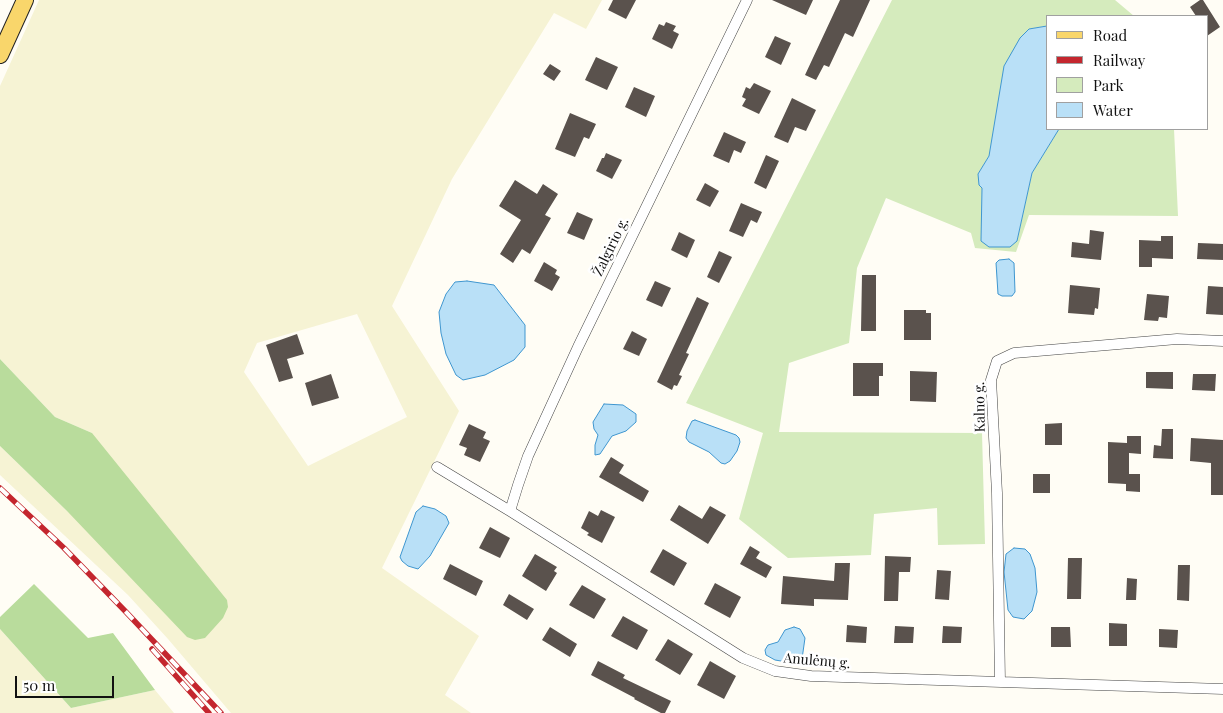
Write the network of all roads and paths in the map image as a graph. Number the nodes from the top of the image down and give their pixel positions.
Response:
1 (26, 0) edge
2 (747, 0) edge
3 (0, 55) edge
4 (1223, 341) edge
5 (437, 467) dead end
6 (510, 511) junction
7 (1000, 682) junction
8 (1223, 689) edge

1 - 3 main road
2 - 6 street, Žalgirio g.
4 - 7 street, Kalno g.
5 - 6 street, Anulėnų g.
6 - 7 street, Anulėnų g.
7 - 8 street, Anulėnų g.

